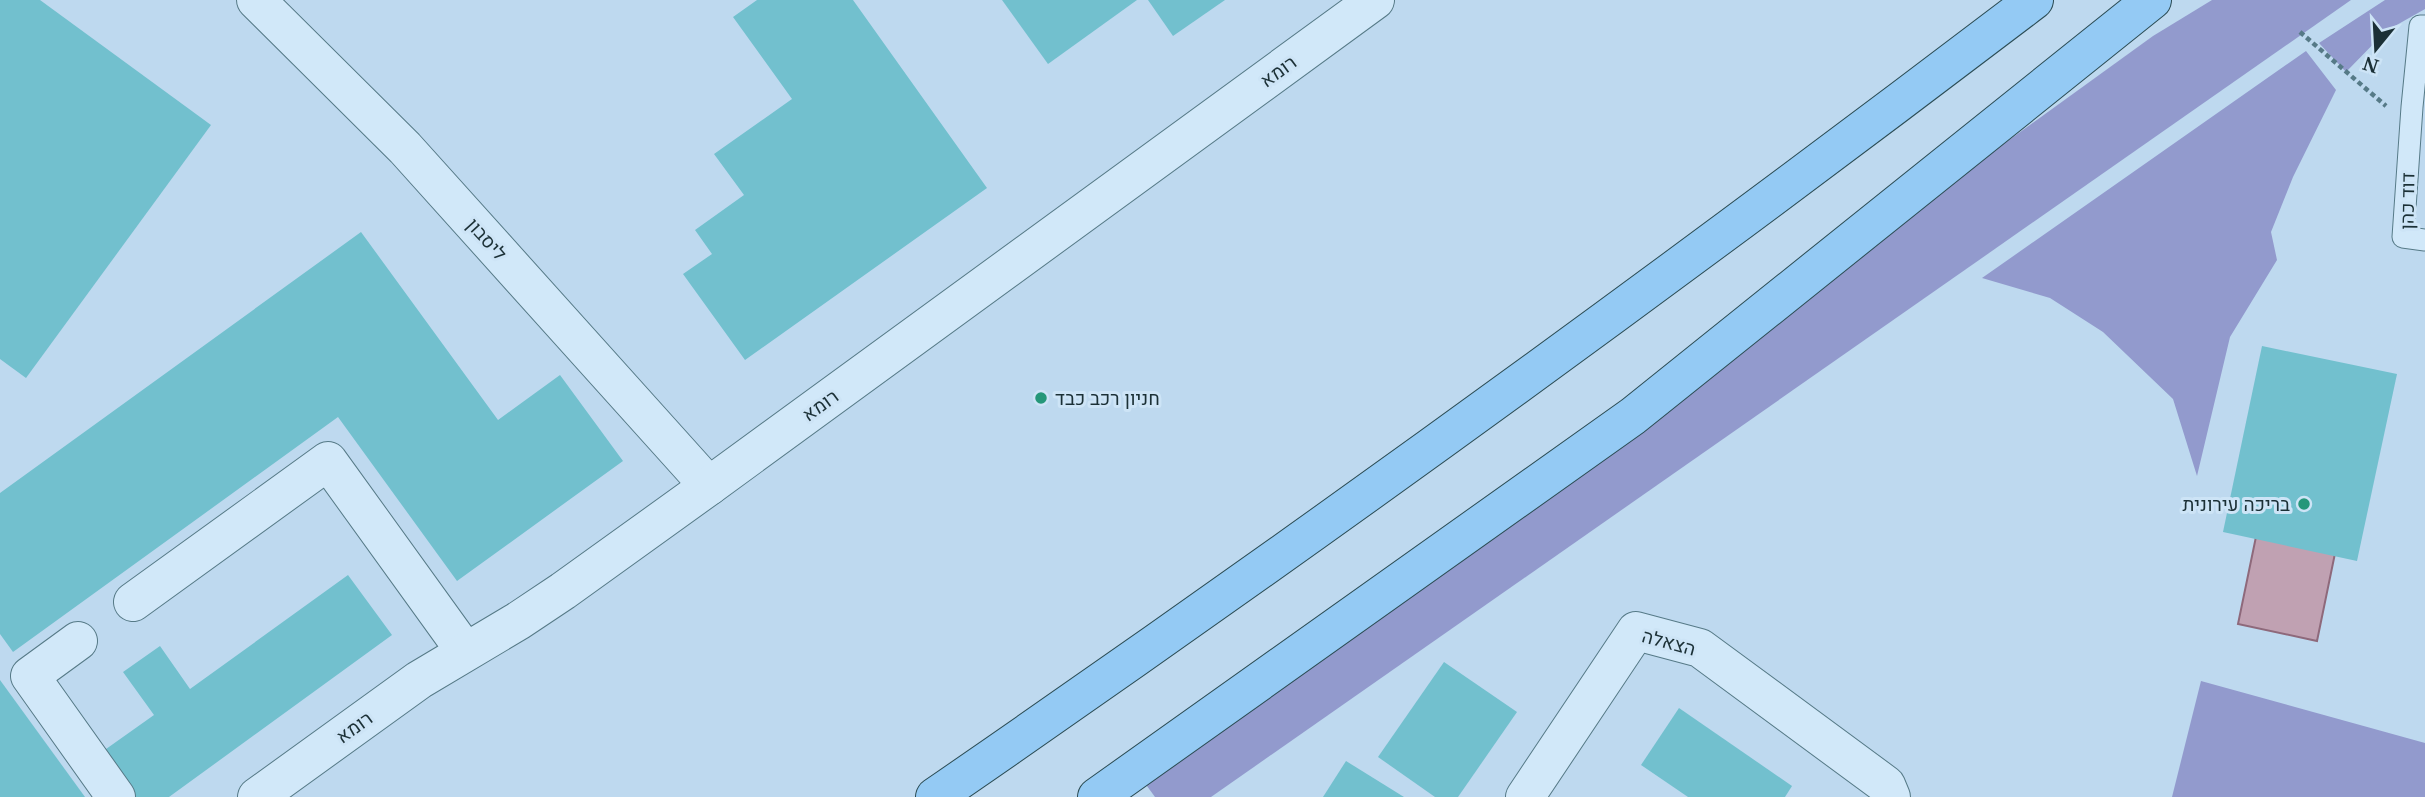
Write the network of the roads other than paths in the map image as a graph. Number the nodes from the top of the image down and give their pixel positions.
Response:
1 (256, 0) edge
2 (1375, 0) edge
3 (2034, 0) edge
4 (2152, 0) edge
5 (2425, 26) edge
6 (2425, 240) edge
7 (709, 486) junction
8 (133, 602) dead end
9 (78, 641) dead end
10 (465, 651) junction
11 (116, 797) edge
12 (257, 797) edge
13 (935, 797) edge
14 (1097, 797) edge
15 (1525, 797) edge
16 (1891, 797) edge

1 - 7 street, ליסבון
2 - 7 street, רומא
3 - 13 main road
4 - 14 main road
5 - 6 lane, דוד כהן
7 - 10 street, רומא
8 - 10 street
9 - 11 street
10 - 12 street, רומא
15 - 16 street, הצאלה

